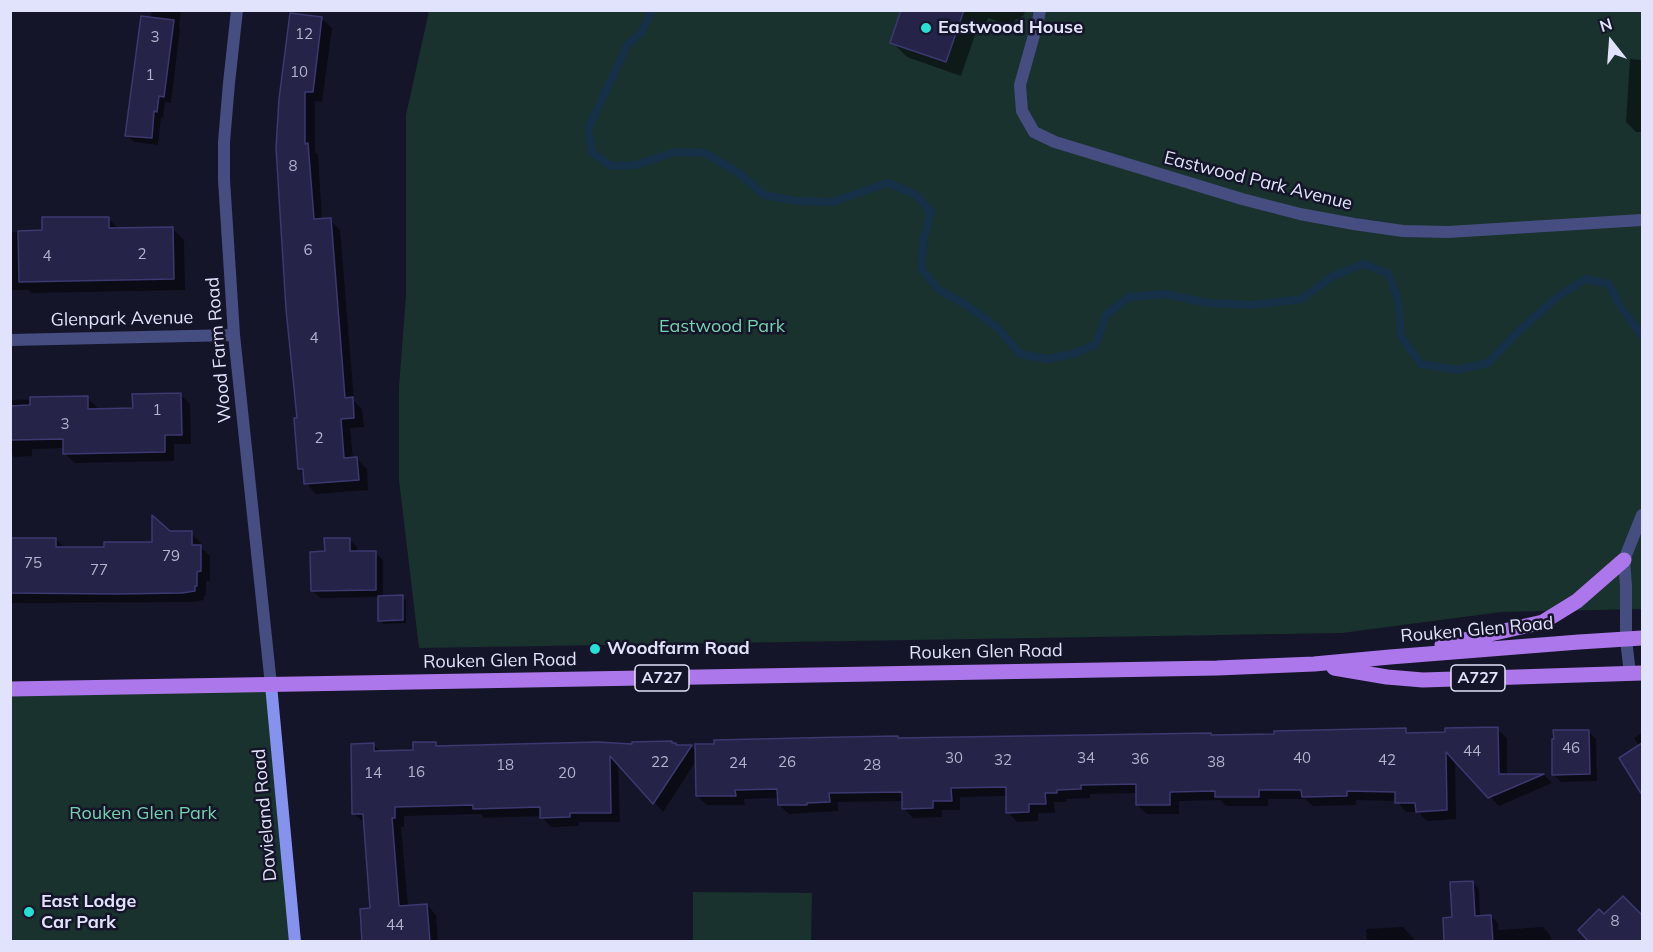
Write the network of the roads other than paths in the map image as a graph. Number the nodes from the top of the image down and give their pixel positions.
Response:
1 (237, 10) edge
2 (1040, 10) edge
3 (1642, 220) edge
4 (234, 334) junction
5 (10, 340) edge
6 (1642, 515) edge
7 (1624, 560) junction
8 (1642, 638) edge
9 (1626, 639) junction
10 (1390, 657) junction
11 (1314, 664) junction
12 (1636, 674) edge
13 (271, 685) junction
14 (10, 689) edge
15 (296, 942) edge

1 - 4 street, Wood Farm Road
2 - 3 street, Eastwood Park Avenue
4 - 5 street, Glenpark Avenue
4 - 13 street, Wood Farm Road
6 - 7 street
7 - 9 street
7 - 10 main road
8 - 9 main road, Rouken Glen Road
9 - 10 main road, Rouken Glen Road
9 - 12 street
10 - 11 main road, Rouken Glen Road
11 - 12 main road, Rouken Glen Road / A727
11 - 13 main road, Rouken Glen Road / A727
13 - 14 main road, Rouken Glen Road / A727
13 - 15 street, Davieland Road

